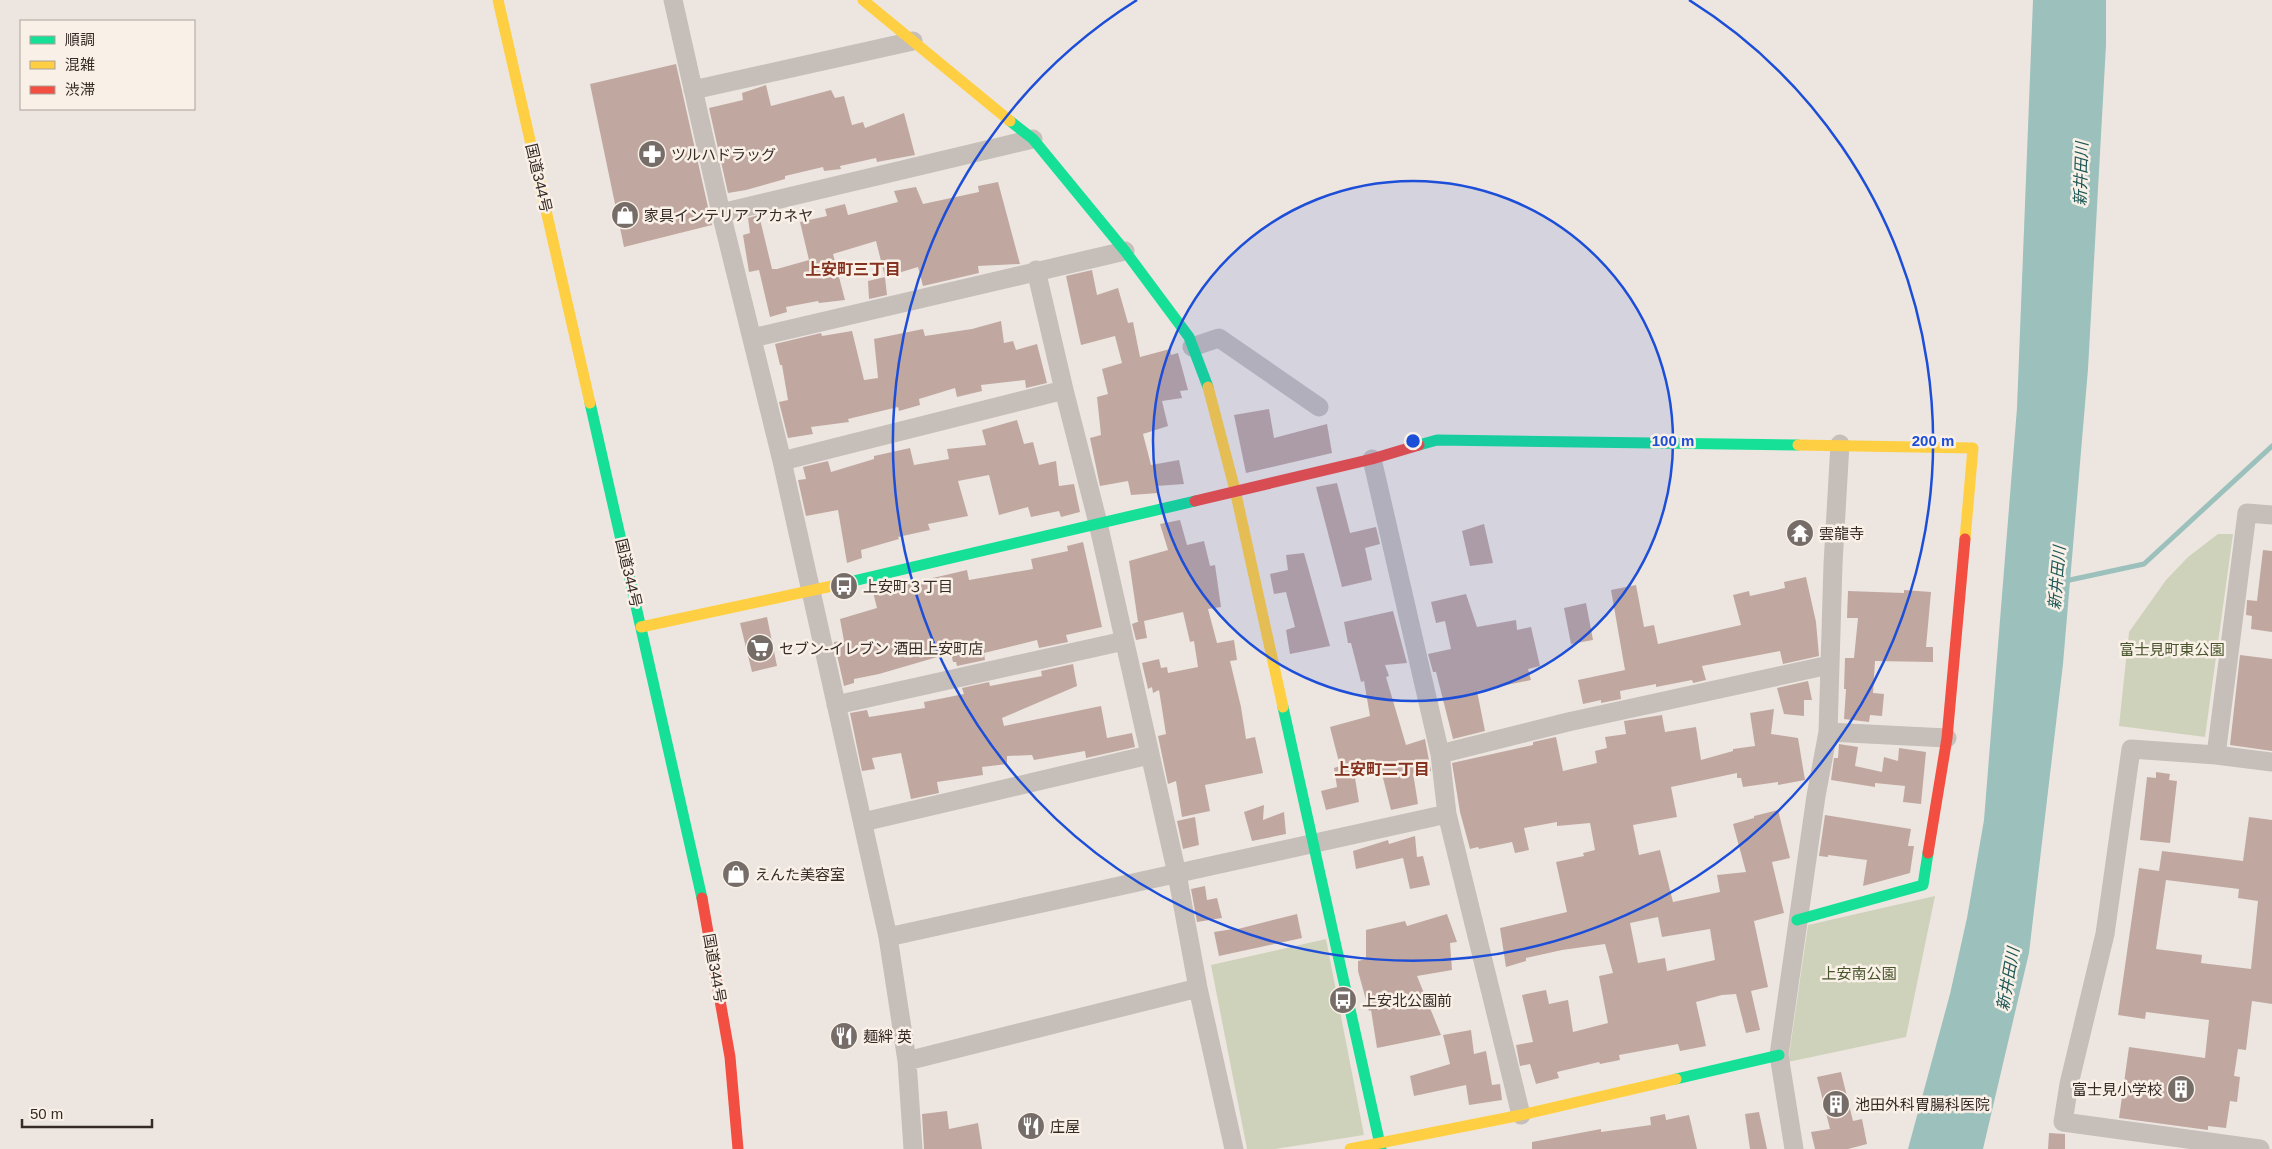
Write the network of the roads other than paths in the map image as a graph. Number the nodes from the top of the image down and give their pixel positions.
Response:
1 (498, 0) edge
2 (673, 0) edge
3 (863, 0) edge
4 (913, 41) junction
5 (693, 90) junction
6 (1034, 139) junction
7 (721, 213) junction
8 (1125, 251) junction
9 (1036, 270) junction
10 (752, 338) junction
11 (1192, 347) junction
12 (1064, 390) junction
13 (1319, 407) dead end
14 (1840, 444) junction
15 (1372, 459) junction
16 (782, 461) junction
17 (1235, 490) junction
18 (2272, 515) edge
19 (1098, 524) junction
20 (810, 591) junction
21 (641, 627) junction
22 (1124, 641) junction
23 (1829, 665) junction
24 (836, 704) junction
25 (1828, 732) junction
26 (1947, 738) junction
27 (1149, 754) junction
28 (1440, 754) junction
29 (2216, 755) junction
30 (2272, 762) edge
31 (1447, 814) junction
32 (862, 822) junction
33 (1314, 844) junction
34 (1177, 874) junction
35 (1797, 920) junction
36 (888, 937) junction
37 (1198, 988) junction
38 (1779, 1055) junction
39 (908, 1061) junction
40 (1521, 1115) junction
41 (1380, 1147) edge
42 (2236, 1148) edge
43 (738, 1149) edge
44 (913, 1149) edge
45 (1234, 1149) edge
46 (1350, 1149) edge
47 (1794, 1149) edge
48 (2260, 1149) edge

1 - 21 main road, 国道344号
2 - 5 street
3 - 4 main road
4 - 5 street
4 - 6 main road
5 - 7 street
6 - 7 street
6 - 8 main road
7 - 10 street
8 - 9 street
8 - 11 main road
9 - 10 street
9 - 12 street
10 - 16 street
11 - 13 street
11 - 17 main road
12 - 16 street
12 - 19 street
14 - 15 main road
14 - 23 street
14 - 26 main road
15 - 17 main road
15 - 28 street
16 - 20 street
17 - 19 main road
17 - 33 main road
18 - 29 street
19 - 20 main road
19 - 22 street
20 - 21 main road
20 - 24 street
21 - 43 main road, 国道344号
22 - 24 street
22 - 27 street
23 - 25 street
23 - 28 street
24 - 32 street
25 - 26 street
25 - 35 street
26 - 35 main road
27 - 32 street
27 - 34 street
28 - 31 street
29 - 30 street
29 - 42 street
31 - 33 street
31 - 40 street
32 - 36 street
33 - 34 street
33 - 41 main road
34 - 36 street
34 - 37 street
35 - 38 street
36 - 39 street
37 - 39 street
37 - 45 street
38 - 40 main road
38 - 47 street
39 - 44 street
40 - 41 main road
41 - 46 main road
42 - 48 street

